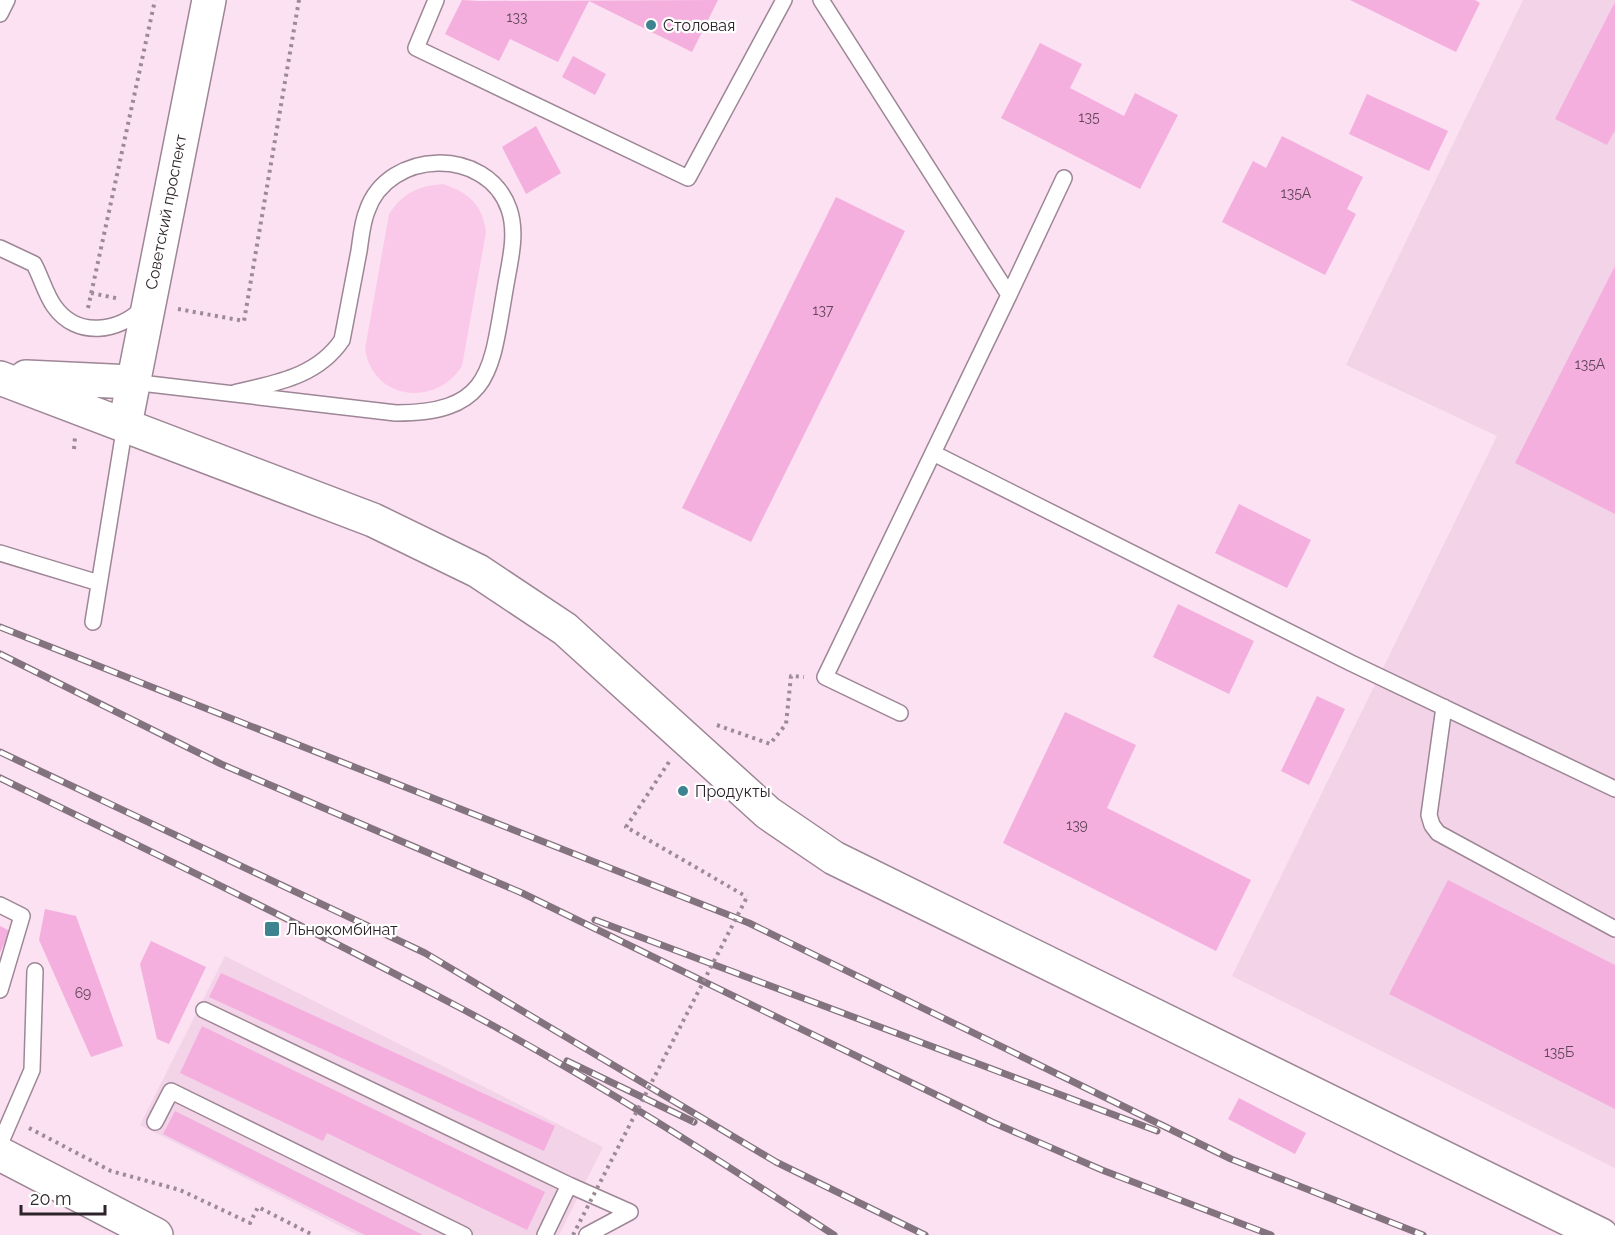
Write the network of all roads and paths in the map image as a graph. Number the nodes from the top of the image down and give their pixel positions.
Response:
1 (7, 0) edge
2 (155, 0) edge
3 (209, 0) edge
4 (299, 0) edge
5 (436, 0) edge
6 (784, 0) edge
7 (821, 0) edge
8 (0, 14) edge
9 (1064, 178) dead end
10 (0, 248) edge
11 (91, 293) junction
12 (1009, 295) junction
13 (147, 303) junction
14 (84, 328) junction
15 (0, 377) edge
16 (132, 382) junction
17 (234, 393) junction
18 (76, 406) junction
19 (125, 424) junction
20 (74, 449) dead end
21 (933, 453) junction
22 (0, 553) edge
23 (99, 583) junction
24 (93, 622) dead end
25 (1444, 706) junction
26 (900, 712) dead end
27 (1615, 789) edge
28 (626, 827) dead end
29 (0, 905) edge
30 (1615, 929) edge
31 (35, 971) dead end
32 (0, 990) edge
33 (204, 1010) dead end
34 (11, 1119) junction
35 (155, 1122) dead end
36 (0, 1144) edge
37 (0, 1154) edge
38 (569, 1185) junction
39 (156, 1235) edge
40 (313, 1235) edge
41 (464, 1235) edge
42 (545, 1235) edge
43 (573, 1235) edge
44 (587, 1235) edge
45 (1601, 1235) edge

1 - 8 lane
2 - 11 path
3 - 13 street, Советский проспект
4 - 13 path
5 - 6 lane
7 - 12 lane
9 - 12 lane
10 - 14 lane
11 - 13 path
11 - 14 path
12 - 21 lane
13 - 14 lane
13 - 16 street, Советский проспект
15 - 16 street
15 - 18 street
16 - 17 lane
16 - 19 street, Советский проспект
17 - 17 lane
18 - 19 street
18 - 20 path
19 - 23 lane
19 - 45 street
21 - 25 lane
21 - 26 lane
22 - 23 lane
23 - 24 lane
25 - 27 lane
25 - 30 lane
28 - 43 path, bridge
29 - 32 lane
31 - 34 lane
33 - 38 lane
34 - 36 lane
34 - 40 path
35 - 41 lane
37 - 39 street
38 - 42 lane
38 - 44 lane

